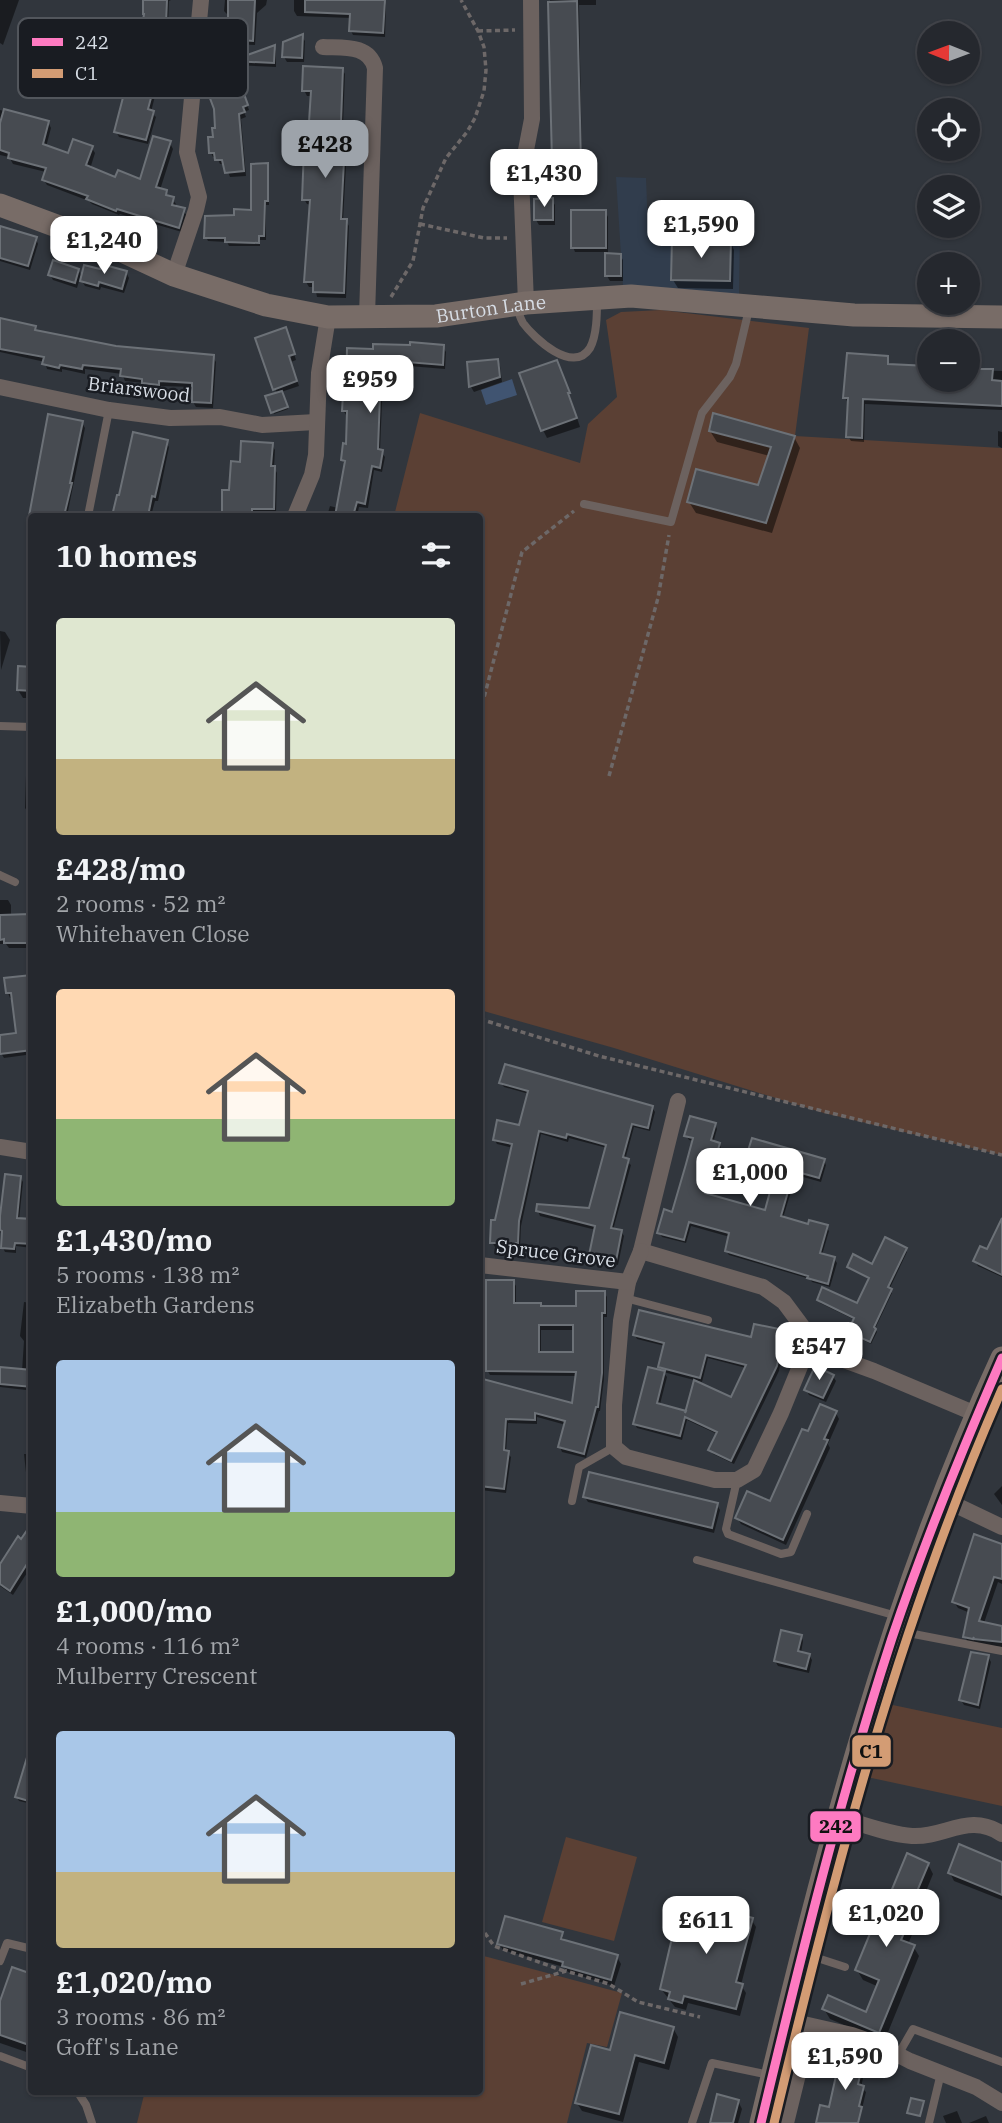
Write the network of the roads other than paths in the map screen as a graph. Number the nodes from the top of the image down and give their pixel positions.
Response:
1 (201, 0) edge
2 (531, 0) edge
3 (199, 18) edge
4 (323, 47) dead end
5 (192, 98) edge
6 (0, 205) edge
7 (174, 275) junction
8 (597, 299) junction
9 (521, 304) junction
10 (750, 306) junction
11 (367, 316) junction
12 (328, 317) junction
13 (1002, 317) edge
14 (0, 387) edge
15 (109, 410) junction
16 (316, 422) junction
17 (584, 504) road end
18 (89, 513) edge
19 (296, 513) edge
20 (0, 726) edge
21 (28, 727) edge
22 (0, 875) edge
23 (15, 882) dead end
24 (678, 1101) dead end
25 (0, 1147) edge
26 (28, 1151) edge
27 (641, 1251) junction
28 (483, 1266) edge
29 (627, 1290) junction
30 (708, 1320) dead end
31 (811, 1348) junction
32 (1002, 1358) edge
33 (976, 1414) junction
34 (614, 1447) junction
35 (737, 1480) junction
36 (943, 1499) junction
37 (572, 1501) dead end
38 (0, 1503) edge
39 (28, 1506) edge
40 (807, 1514) dead end
41 (1002, 1527) edge
42 (697, 1560) dead end
43 (897, 1624) junction
44 (1002, 1651) edge
45 (838, 1817) junction
46 (1002, 1835) edge
47 (28, 1948) edge
48 (803, 1953) junction
49 (0, 1961) edge
50 (845, 1966) dead end
51 (786, 2020) junction
52 (804, 2050) dead end
53 (898, 2055) junction
54 (0, 2056) edge
55 (1002, 2062) edge
56 (28, 2066) edge
57 (941, 2073) junction
58 (772, 2076) junction
59 (80, 2095) edge
60 (1002, 2103) edge
61 (92, 2123) edge
62 (692, 2123) edge
63 (761, 2123) edge
64 (786, 2123) edge
65 (929, 2123) edge

1 - 3 street
2 - 9 street
4 - 11 street
5 - 7 street
6 - 7 street, Burton Lane
7 - 12 street, Burton Lane
8 - 9 street, Burton Lane
8 - 9 lane
8 - 10 street, Burton Lane
9 - 11 street, Burton Lane
10 - 13 street, Burton Lane
10 - 17 lane
11 - 12 street, Burton Lane
12 - 16 street
14 - 15 street, Briarswood
15 - 16 street, Briarswood
15 - 18 lane
16 - 19 street
20 - 21 lane
22 - 23 lane
24 - 27 street
25 - 26 street
27 - 29 street
27 - 31 street
28 - 29 street, Spruce Grove
29 - 30 lane
29 - 34 street
31 - 33 street
31 - 35 street
32 - 33 street
33 - 36 street
34 - 35 street
34 - 37 lane
35 - 40 lane
36 - 41 street
36 - 43 street
38 - 39 street
42 - 43 lane
43 - 44 lane
43 - 45 street
45 - 46 street
45 - 48 street
47 - 49 lane
48 - 50 lane
48 - 51 street
51 - 53 street
51 - 58 street
52 - 64 street
53 - 55 lane
53 - 57 street
54 - 56 lane
57 - 60 street
57 - 65 lane
58 - 62 lane
58 - 63 street
59 - 61 lane

